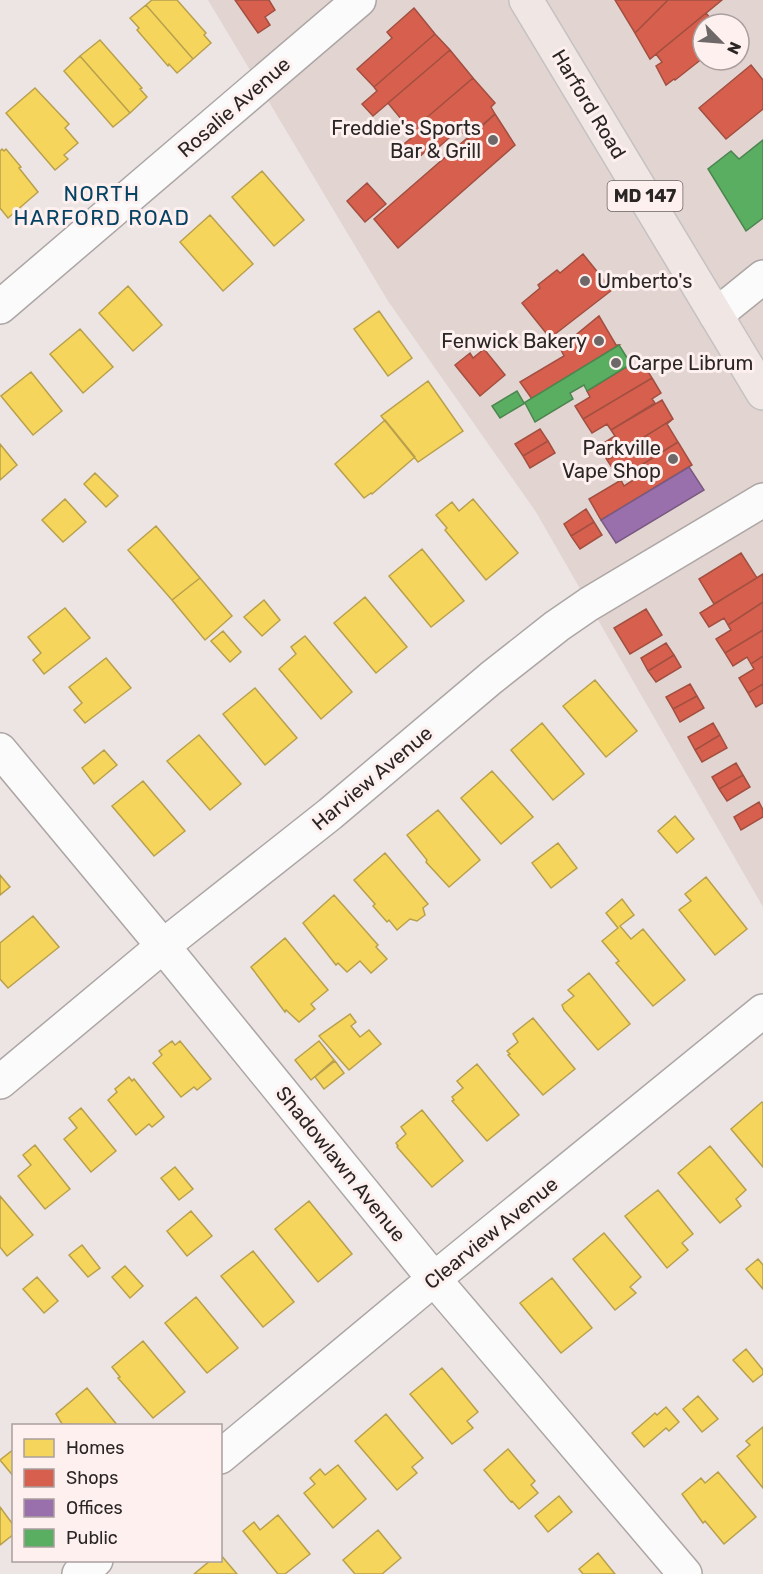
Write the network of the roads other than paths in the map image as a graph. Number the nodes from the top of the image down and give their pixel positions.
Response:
1 (359, 0) edge
2 (526, 0) edge
3 (763, 278) edge
4 (0, 307) edge
5 (716, 315) junction
6 (763, 393) edge
7 (763, 500) edge
8 (0, 750) edge
9 (163, 946) junction
10 (763, 1011) edge
11 (0, 1082) edge
12 (434, 1279) junction
13 (222, 1455) edge
14 (94, 1562) edge
15 (79, 1574) edge
16 (685, 1574) edge

1 - 4 street, Rosalie Avenue
2 - 5 main road, Harford Road / MD 147
3 - 5 street
5 - 6 main road, Harford Road / MD 147
7 - 9 street, Harview Avenue
8 - 9 street, Shadowlawn Avenue
9 - 11 street, Harview Avenue
9 - 12 street, Shadowlawn Avenue
10 - 12 street, Clearview Avenue
12 - 13 street, Clearview Avenue
12 - 16 street, Shadowlawn Avenue
14 - 15 street

